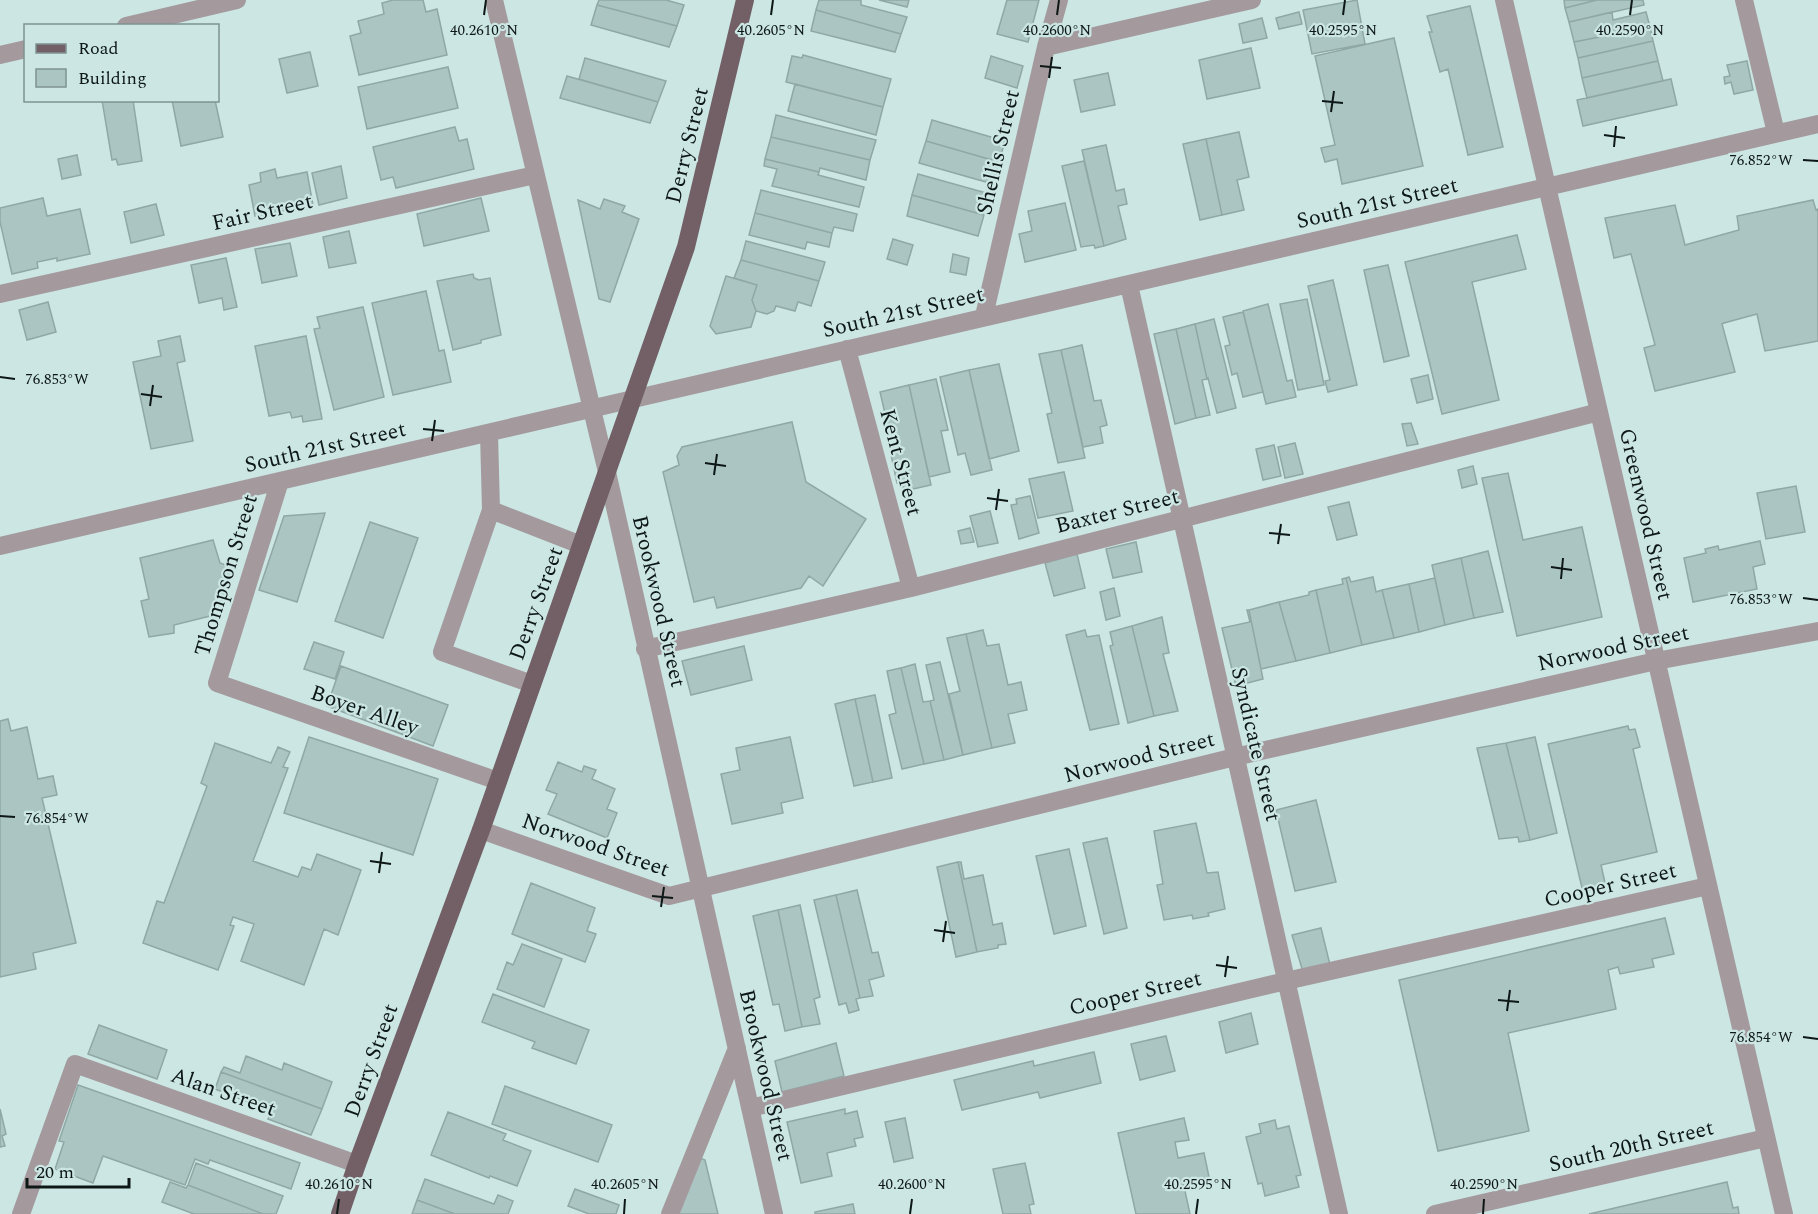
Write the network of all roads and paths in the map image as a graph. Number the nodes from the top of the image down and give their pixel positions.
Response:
1 (237, 0) edge
2 (494, 0) edge
3 (745, 0) edge
4 (1059, 0) edge
5 (1252, 0) edge
6 (1504, 0) edge
7 (1744, 0) edge
8 (135, 24) edge
9 (1046, 47) junction
10 (24, 49) edge
11 (0, 54) edge
12 (1818, 124) edge
13 (1776, 133) junction
14 (535, 175) junction
15 (1547, 186) junction
16 (1129, 285) junction
17 (1, 288) edge
18 (984, 316) junction
19 (847, 349) junction
20 (633, 398) junction
21 (591, 409) junction
22 (1599, 412) junction
23 (489, 433) junction
24 (607, 472) junction
25 (279, 481) junction
26 (491, 510) junction
27 (1181, 518) junction
28 (581, 545) junction
29 (0, 546) edge
30 (911, 588) junction
31 (1818, 631) edge
32 (645, 649) junction
33 (1656, 661) junction
34 (217, 683) joint
35 (532, 684) junction
36 (1235, 757) junction
37 (498, 781) junction
38 (481, 830) junction
39 (1708, 886) junction
40 (700, 888) junction
41 (1286, 981) junction
42 (737, 1048) junction
43 (750, 1108) junction
44 (1766, 1138) junction
45 (357, 1164) junction
46 (21, 1214) edge
47 (340, 1214) edge
48 (669, 1214) edge
49 (774, 1214) edge
50 (1339, 1214) edge
51 (1435, 1214) edge
52 (1784, 1214) edge

1 - 8 street
2 - 14 street, Brookwood Street
3 - 20 main road, Derry Street
4 - 9 street, Shellis Street
5 - 9 street
6 - 15 street, Greenwood Street
7 - 13 street
9 - 18 street, Shellis Street
10 - 11 street
12 - 13 street, South 21st Street
13 - 15 street, South 21st Street
14 - 17 street, Fair Street
14 - 21 street, Brookwood Street
15 - 16 street, South 21st Street
15 - 22 street, Greenwood Street
16 - 18 street, South 21st Street
16 - 27 street, Syndicate Street
18 - 19 street, South 21st Street
19 - 20 street, South 21st Street
19 - 30 street, Kent Street
20 - 21 street, South 21st Street
20 - 24 main road, Derry Street
21 - 23 street, South 21st Street
21 - 24 street, Brookwood Street
22 - 27 street, Baxter Street
22 - 33 street, Greenwood Street
23 - 25 street, South 21st Street
23 - 26 street
24 - 28 main road, Derry Street
24 - 32 street, Brookwood Street
25 - 29 street, South 21st Street
25 - 34 street, Thompson Street
26 - 28 street
26 - 35 street
27 - 30 street, Baxter Street
27 - 36 street, Syndicate Street
28 - 35 main road, Derry Street
30 - 32 street, Baxter Street
31 - 33 street, Norwood Street
32 - 40 street, Brookwood Street
33 - 36 street, Norwood Street
33 - 39 street, Greenwood Street
34 - 37 street, Boyer Alley
35 - 37 main road, Derry Street
36 - 40 street, Norwood Street
36 - 41 street, Syndicate Street
37 - 38 main road, Derry Street
38 - 40 street, Norwood Street
38 - 45 main road, Derry Street
39 - 41 street, Cooper Street
39 - 44 street, Greenwood Street
40 - 42 street, Brookwood Street
41 - 43 street, Cooper Street
41 - 50 street, Syndicate Street
42 - 43 street, Brookwood Street
42 - 48 street
43 - 49 street, Brookwood Street
44 - 51 street, South 20th Street
44 - 52 street, Greenwood Street
45 - 46 street, Alan Street
45 - 47 main road, Derry Street

